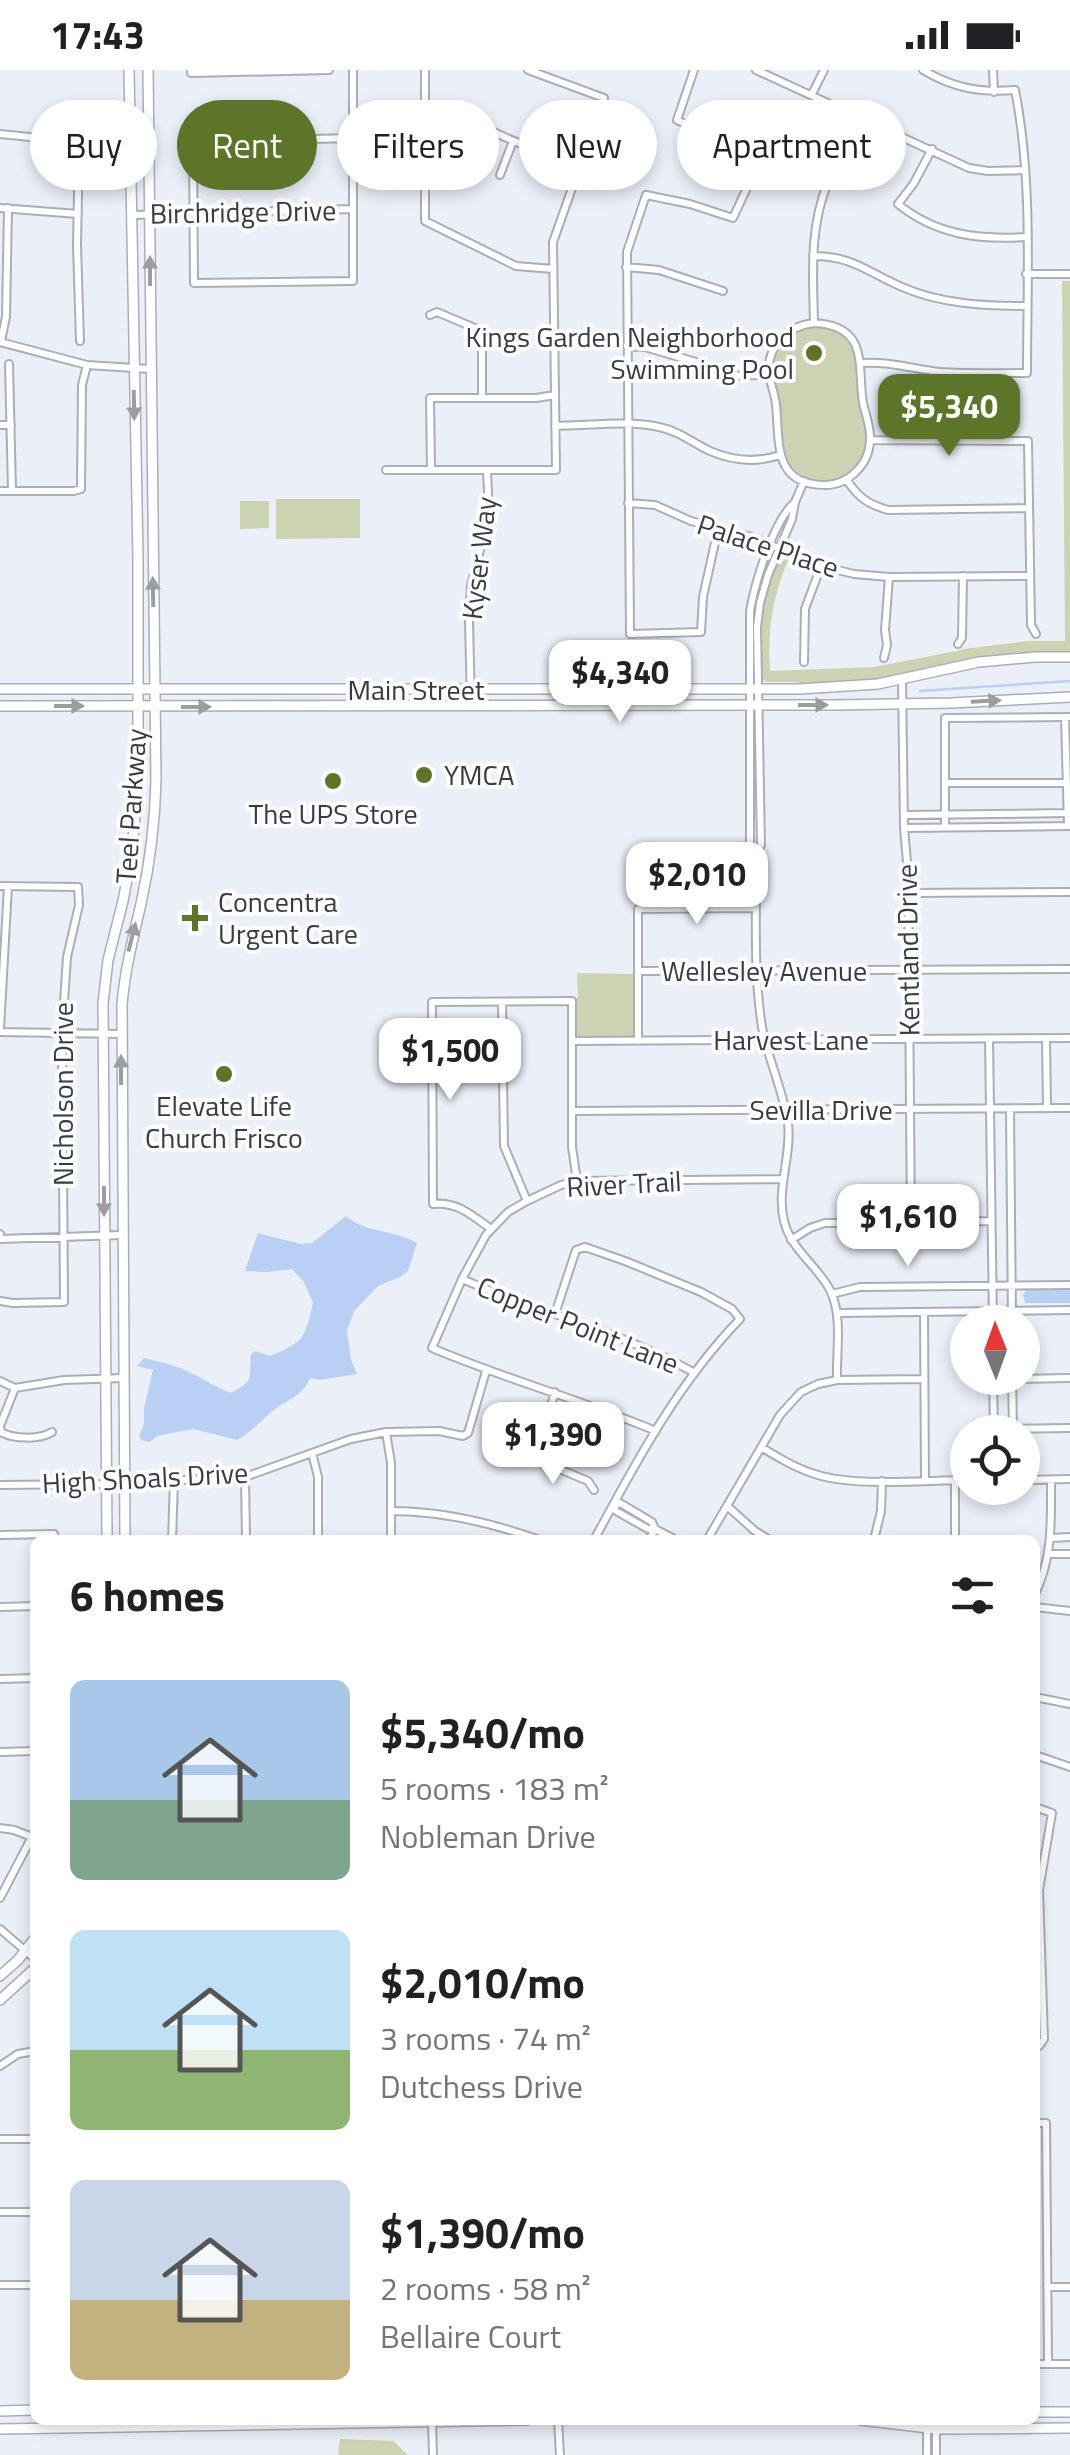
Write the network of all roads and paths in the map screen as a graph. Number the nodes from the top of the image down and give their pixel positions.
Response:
1 (129, 70) edge
2 (148, 70) edge
3 (328, 70) edge
4 (353, 70) edge
5 (426, 70) edge
6 (528, 70) edge
7 (694, 70) edge
8 (756, 70) edge
9 (824, 70) edge
10 (923, 70) edge
11 (993, 70) edge
12 (191, 71) edge
13 (994, 92) junction
14 (812, 94) junction
15 (353, 100) edge
16 (425, 100) edge
17 (603, 100) edge
18 (684, 100) edge
19 (824, 100) edge
20 (0, 134) edge
21 (499, 135) edge
22 (337, 138) edge
23 (906, 139) edge
24 (513, 141) junction
25 (519, 143) edge
26 (932, 150) junction
27 (1025, 170) junction
28 (500, 175) dead end
29 (353, 190) edge
30 (425, 190) edge
31 (571, 190) edge
32 (745, 190) edge
33 (826, 190) edge
34 (4, 208) edge
35 (353, 209) junction
36 (78, 214) junction
37 (132, 214) junction
38 (150, 214) junction
39 (194, 214) junction
40 (1026, 237) junction
41 (812, 256) junction
42 (626, 267) junction
43 (553, 270) junction
44 (1026, 274) junction
45 (1068, 274) edge
46 (724, 290) dead end
47 (1027, 306) junction
48 (430, 315) dead end
49 (814, 323) junction
50 (80, 340) dead end
51 (0, 342) edge
52 (626, 346) junction
53 (9, 364) dead end
54 (862, 364) junction
55 (87, 365) junction
56 (134, 368) junction
57 (150, 369) junction
58 (769, 375) junction
59 (555, 395) junction
60 (482, 398) junction
61 (0, 424) edge
62 (11, 425) junction
63 (628, 425) junction
64 (556, 426) junction
65 (870, 440) junction
66 (780, 455) junction
67 (386, 470) dead end
68 (431, 470) junction
69 (487, 470) junction
70 (846, 479) junction
71 (804, 481) junction
72 (136, 488) junction
73 (151, 488) junction
74 (0, 490) edge
75 (12, 490) junction
76 (795, 502) junction
77 (628, 503) junction
78 (1029, 508) junction
79 (718, 529) junction
80 (771, 545) junction
81 (780, 549) junction
82 (821, 566) junction
83 (962, 576) junction
84 (1030, 576) junction
85 (889, 578) junction
86 (1036, 634) dead end
87 (958, 644) dead end
88 (1070, 657) edge
89 (884, 658) dead end
90 (804, 662) dead end
91 (902, 678) junction
92 (4, 689) edge
93 (138, 689) junction
94 (154, 689) junction
95 (268, 689) junction
96 (471, 690) junction
97 (636, 690) junction
98 (754, 690) junction
99 (1070, 697) edge
100 (902, 704) junction
101 (754, 705) junction
102 (4, 706) edge
103 (471, 706) junction
104 (636, 706) junction
105 (138, 707) junction
106 (154, 707) junction
107 (267, 707) junction
108 (1068, 716) edge
109 (945, 783) junction
110 (1066, 783) junction
111 (750, 788) junction
112 (760, 788) junction
113 (1069, 812) edge
114 (945, 814) junction
115 (136, 815) junction
116 (904, 815) junction
117 (154, 816) junction
118 (1069, 826) edge
119 (945, 827) junction
120 (904, 828) junction
121 (754, 856) junction
122 (4, 886) edge
123 (1070, 892) edge
124 (908, 893) junction
125 (124, 901) junction
126 (141, 904) junction
127 (756, 908) junction
128 (1070, 968) edge
129 (909, 970) junction
130 (638, 971) junction
131 (757, 971) junction
132 (502, 1002) junction
133 (0, 1031) edge
134 (62, 1032) junction
135 (102, 1033) junction
136 (121, 1034) junction
137 (1046, 1038) junction
138 (1070, 1038) edge
139 (910, 1039) junction
140 (989, 1039) junction
141 (764, 1040) junction
142 (638, 1041) junction
143 (572, 1042) junction
144 (990, 1108) junction
145 (1010, 1108) junction
146 (1047, 1108) junction
147 (1070, 1108) edge
148 (910, 1109) junction
149 (784, 1110) junction
150 (572, 1111) junction
151 (103, 1147) junction
152 (122, 1147) junction
153 (784, 1179) junction
154 (576, 1181) junction
155 (528, 1201) junction
156 (991, 1221) junction
157 (911, 1222) junction
158 (491, 1229) junction
159 (104, 1235) junction
160 (122, 1235) junction
161 (0, 1236) edge
162 (62, 1237) junction
163 (792, 1240) junction
164 (462, 1278) junction
165 (1070, 1285) edge
166 (992, 1286) junction
167 (1011, 1286) junction
168 (832, 1294) junction
169 (0, 1301) edge
170 (992, 1305) edge
171 (1011, 1305) edge
172 (1070, 1310) edge
173 (1040, 1311) edge
174 (837, 1312) junction
175 (924, 1312) junction
176 (950, 1312) edge
177 (555, 1314) junction
178 (105, 1339) junction
179 (124, 1339) junction
180 (486, 1371) junction
181 (694, 1372) junction
182 (105, 1378) junction
183 (124, 1378) junction
184 (1040, 1378) edge
185 (1070, 1378) edge
186 (924, 1379) junction
187 (837, 1380) junction
188 (0, 1382) edge
189 (15, 1388) junction
190 (555, 1392) junction
191 (0, 1427) edge
192 (1070, 1428) edge
193 (1040, 1429) edge
194 (656, 1431) junction
195 (52, 1432) dead end
196 (386, 1432) junction
197 (761, 1448) junction
198 (312, 1453) junction
199 (245, 1476) junction
200 (174, 1480) junction
201 (925, 1480) junction
202 (950, 1480) edge
203 (1040, 1480) edge
204 (1050, 1480) junction
205 (1070, 1480) edge
206 (882, 1481) junction
207 (126, 1482) junction
208 (106, 1484) junction
209 (0, 1486) edge
210 (594, 1490) dead end
211 (613, 1505) junction
212 (954, 1505) edge
213 (727, 1506) junction
214 (392, 1511) junction
215 (655, 1529) junction
216 (0, 1535) edge
217 (107, 1535) edge
218 (125, 1535) edge
219 (172, 1535) edge
220 (246, 1535) edge
221 (318, 1535) edge
222 (390, 1535) edge
223 (526, 1535) edge
224 (597, 1535) edge
225 (652, 1535) edge
226 (666, 1535) edge
227 (710, 1535) edge
228 (762, 1535) edge
229 (875, 1535) edge
230 (955, 1535) edge
231 (30, 1536) edge
232 (1070, 1537) edge
233 (1050, 1538) junction
234 (1048, 1554) junction
235 (1070, 1554) edge
236 (1040, 1579) edge
237 (30, 1606) edge
238 (0, 1607) edge
239 (1040, 1608) edge
240 (1070, 1611) edge
241 (30, 1678) edge
242 (0, 1679) edge
243 (1040, 1698) edge
244 (1070, 1704) edge
245 (30, 1751) edge
246 (0, 1752) edge
247 (1040, 1757) edge
248 (1070, 1767) edge
249 (1040, 1809) edge
250 (0, 1828) edge
251 (30, 1833) edge
252 (30, 1842) edge
253 (1040, 1890) edge
254 (1040, 1890) edge
255 (0, 1898) edge
256 (0, 1929) edge
257 (30, 1945) edge
258 (26, 1950) junction
259 (30, 1954) edge
260 (30, 1973) edge
261 (0, 1976) edge
262 (0, 2000) edge
263 (1040, 2045) edge
264 (30, 2052) edge
265 (0, 2066) edge
266 (1040, 2123) edge
267 (30, 2139) edge
268 (0, 2140) edge
269 (0, 2212) edge
270 (30, 2212) edge
271 (30, 2285) edge
272 (0, 2286) edge
273 (1047, 2287) junction
274 (1070, 2287) edge
275 (1040, 2364) edge
276 (1048, 2364) junction
277 (1070, 2364) edge
278 (30, 2410) edge
279 (0, 2411) edge
280 (1040, 2412) edge
281 (1070, 2412) edge
282 (34, 2425) edge
283 (432, 2425) edge
284 (558, 2425) edge
285 (931, 2425) edge
286 (931, 2425) edge
287 (966, 2425) edge
288 (0, 2428) edge
289 (1070, 2428) edge
290 (433, 2455) edge
291 (560, 2455) edge
292 (927, 2455) edge
293 (936, 2455) edge

1 - 37 main road, Teel Parkway
2 - 38 main road, Teel Parkway
3 - 12 street
4 - 15 street
5 - 16 street
6 - 17 street
7 - 18 street
8 - 14 street
9 - 14 street
10 - 13 street
11 - 13 street
13 - 27 street
14 - 19 street
20 - 36 street
21 - 24 street
22 - 39 street
23 - 26 street
24 - 25 street
24 - 28 street
26 - 27 street
26 - 40 street
27 - 40 street
29 - 35 street
30 - 43 street
31 - 43 street
32 - 42 street
33 - 41 street
34 - 36 street
34 - 51 street
35 - 39 street, Birchridge Drive
35 - 39 street
36 - 50 street
37 - 38 street, Birchridge Drive
37 - 56 main road, Teel Parkway
38 - 39 street, Birchridge Drive
57 -> 38 main road, Teel Parkway
40 - 44 street
41 - 47 street
41 - 49 street
42 - 46 street
42 - 52 street
43 - 59 street
44 - 45 street
44 - 47 street
47 - 54 street
48 - 60 street
49 - 54 street
49 - 58 street
51 - 55 street
52 - 58 street
52 - 63 street
53 - 62 street
54 - 65 street
55 - 56 street
55 - 75 street
56 - 57 street
56 -> 72 main road, Teel Parkway
57 - 73 main road, Teel Parkway
58 - 66 street
59 - 60 street
59 - 64 street
60 - 68 street
61 - 62 street
62 - 75 street
63 - 64 street
63 - 66 street
63 - 77 street
64 - 69 street
65 - 70 street
65 - 78 street
66 - 71 street
67 - 68 street
68 - 69 street
69 - 96 street, Kyser Way
70 - 71 street
70 - 78 street
71 - 76 street
72 - 73 main road
72 - 93 main road, Teel Parkway
94 -> 73 main road, Teel Parkway
74 - 75 street
76 - 80 street
76 - 81 street
77 - 79 street, Palace Place
77 - 79 street
78 - 84 street
79 - 80 street, Palace Place
80 - 81 street, Palace Place
80 - 98 street
81 - 82 street, Palace Place
81 - 98 street
82 - 85 street, Palace Place
82 - 90 street
83 - 84 street, Palace Place
83 - 85 street, Palace Place
83 - 87 street
84 - 86 street
85 - 89 street
88 - 91 main road, Main Street
91 - 98 main road, Main Street
91 - 100 street, Kentland Drive
92 - 93 main road, Main Street
92 - 102 main road
93 - 94 main road, Main Street
93 - 105 main road, Teel Parkway
94 - 95 main road, Main Street
94 - 106 main road, Teel Parkway
95 - 96 main road, Main Street
95 - 107 main road
96 - 97 main road, Main Street
96 - 103 street, Kyser Way
97 - 98 main road, Main Street
97 - 104 main road
98 - 101 street
100 -> 99 main road, Main Street
101 -> 100 main road, Main Street
100 - 116 street, Kentland Drive
101 - 104 main road, Main Street
101 - 111 street
101 - 112 street
102 -> 105 main road, Main Street
103 - 104 main road, Main Street
103 - 107 main road, Main Street
105 - 106 main road, Main Street
105 - 115 main road, Teel Parkway
106 -> 107 main road, Main Street
106 - 117 main road, Teel Parkway
108 - 109 street
108 - 110 street
109 - 110 street
109 - 114 street
110 - 113 street
111 - 112 street
111 - 121 street
112 - 121 street
113 - 114 street
113 - 118 street
114 - 116 street
114 - 119 street
115 - 117 main road
115 - 125 main road, Teel Parkway
116 - 120 street, Kentland Drive
117 - 126 main road, Teel Parkway
118 - 119 street
119 - 120 street
120 - 124 street, Kentland Drive
121 - 127 street
122 - 133 street
122 - 134 street, Nicholson Drive
123 - 124 street
124 - 129 street, Kentland Drive
125 - 126 main road
125 - 135 main road, Teel Parkway
136 -> 126 main road, Teel Parkway
127 - 130 street
127 - 131 street
128 - 129 street, Wellesley Avenue
129 - 131 street, Wellesley Avenue
129 - 139 street, Kentland Drive
130 - 131 street, Wellesley Avenue
130 - 142 street
131 - 141 street
132 - 143 street
132 - 155 street
132 - 158 street
133 - 134 street
134 - 135 street
134 - 162 street, Nicholson Drive
135 - 136 street
135 - 151 main road, Teel Parkway
152 -> 136 main road, Teel Parkway
137 - 138 street, Harvest Lane
137 - 140 street, Harvest Lane
137 - 146 street
139 - 140 street, Harvest Lane
139 - 141 street, Harvest Lane
139 - 148 street, Kentland Drive
140 - 144 street
141 - 142 street, Harvest Lane
141 - 149 street
142 - 143 street, Harvest Lane
143 - 150 street
144 - 145 street, Sevilla Drive
144 - 148 street, Sevilla Drive
144 - 156 street
145 - 146 street, Sevilla Drive
145 - 167 street
146 - 147 street, Sevilla Drive
148 - 149 street, Sevilla Drive
148 - 157 street, Kentland Drive
149 - 150 street, Sevilla Drive
149 - 153 street
150 - 154 street
151 - 152 main road
151 -> 159 main road, Teel Parkway
152 - 160 main road, Teel Parkway
153 - 154 street, River Trail
153 - 163 street
154 - 155 street, River Trail
155 - 158 street, River Trail
156 - 157 street
156 - 166 street
157 - 163 street
158 - 164 street, River Trail
159 - 160 street
159 - 162 street
159 - 178 main road, Teel Parkway
160 - 179 main road, Teel Parkway
161 - 162 street
162 - 169 street, Nicholson Drive
163 - 168 street
164 - 177 street, Copper Point Lane
164 - 180 street, River Trail
165 - 167 street
166 - 167 street
166 - 168 street
166 - 170 street
167 - 171 street
168 - 174 street
172 - 173 street
174 - 175 street
174 - 187 street
175 - 176 street
175 - 186 street
177 - 181 street, Copper Point Lane
177 - 181 street
178 - 179 main road
178 - 182 main road, Teel Parkway
179 - 183 main road, Teel Parkway
180 - 190 street
180 - 196 street, High Shoals Drive
181 - 194 street
182 - 183 street
182 - 189 street
182 - 208 main road, Teel Parkway
183 - 207 main road, Teel Parkway
184 - 185 street
186 - 187 street
186 - 201 street
187 - 197 street
188 - 189 street
189 - 191 street
190 - 194 street
190 - 210 street
191 - 195 street
192 - 193 street
194 - 211 street
196 - 198 street, High Shoals Drive
196 - 214 street
197 - 206 street
197 - 213 street
198 - 199 street, High Shoals Drive
198 - 221 street
199 - 200 street, High Shoals Drive
199 - 220 street
200 - 207 street, High Shoals Drive
200 - 219 street
201 - 202 street
201 - 206 street
203 - 204 street
204 - 205 street
204 - 233 street
206 - 229 street
207 - 208 street, High Shoals Drive
207 - 218 main road, Teel Parkway
208 - 209 street, High Shoals Drive
208 - 217 main road, Teel Parkway
211 - 215 street
211 - 224 street
212 - 230 street
213 - 227 street
213 - 228 street
214 - 222 street
214 - 223 street
215 - 225 street
215 - 226 street
216 - 231 street
232 - 233 street
233 - 234 street
234 - 235 street
234 - 236 street
237 - 238 street
239 - 240 street
241 - 242 street
243 - 244 street
245 - 246 street
247 - 248 street
249 - 253 street
250 - 251 street
252 - 255 street
254 - 263 street
256 - 258 street
257 - 258 main road
258 - 259 street
258 - 261 main road
260 - 262 main road
264 - 265 street
266 - 273 street
267 - 268 street
269 - 270 street
271 - 272 street
273 - 274 street
273 - 276 street
275 - 276 street
276 - 277 street
278 - 279 main road
280 - 281 main road
282 - 288 main road
283 - 290 street
284 - 291 street
285 - 292 street
286 - 293 street
287 - 289 main road

